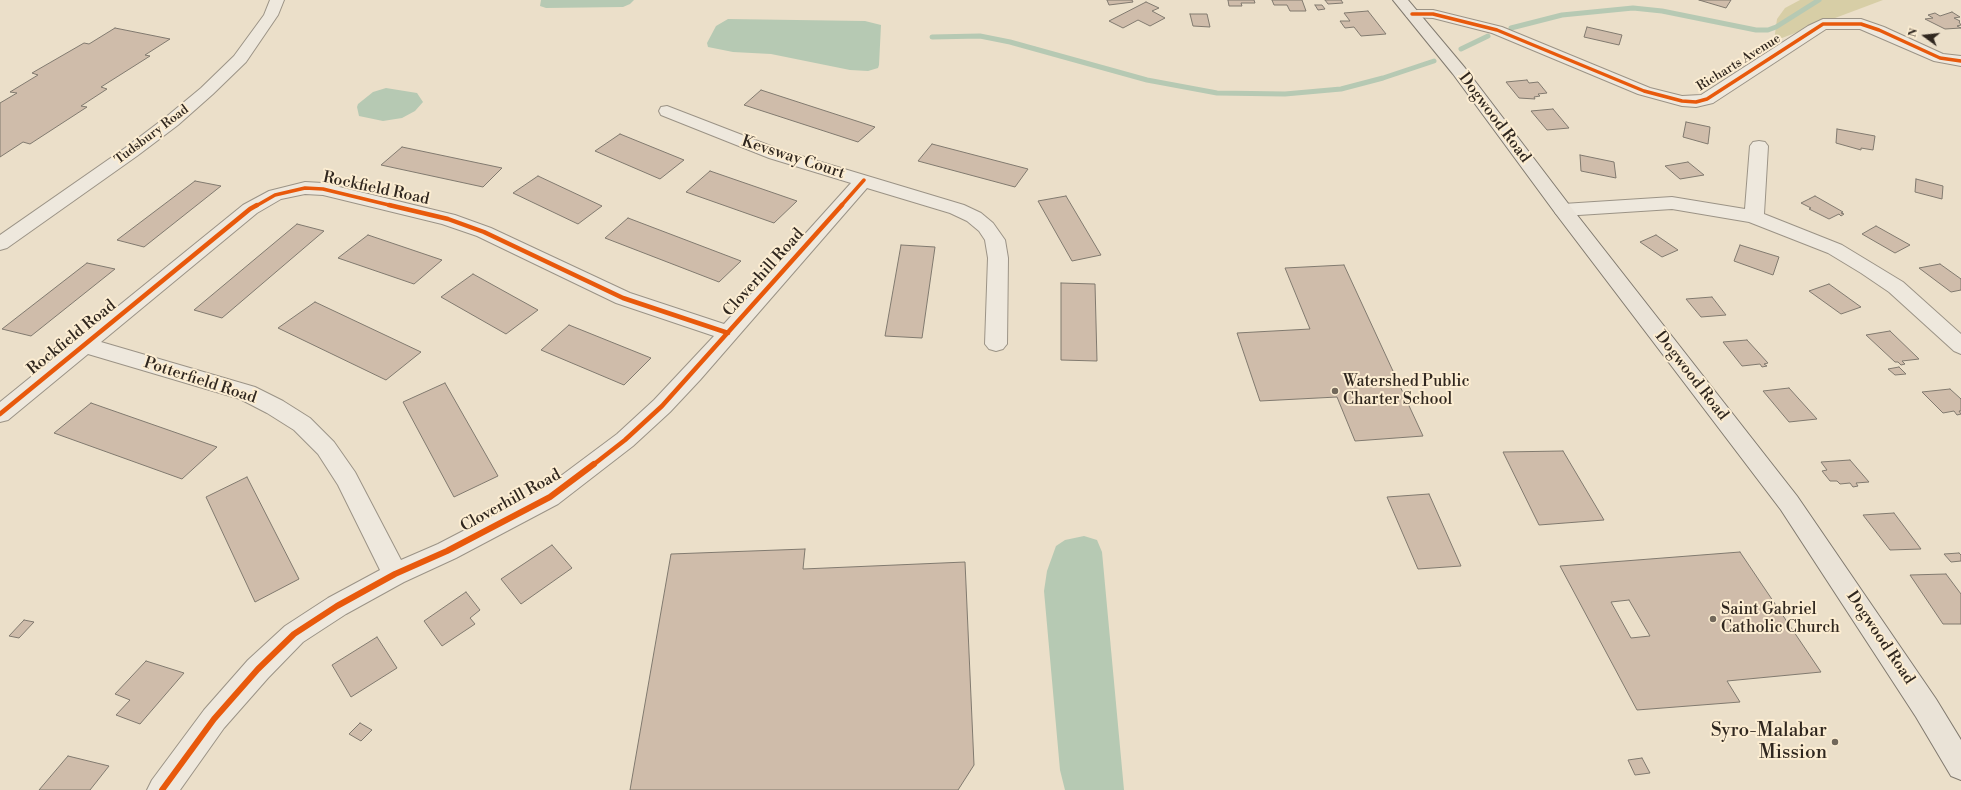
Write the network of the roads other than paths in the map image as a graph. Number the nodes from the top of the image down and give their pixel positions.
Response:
1 (277, 0) edge
2 (1406, 7) edge
3 (1961, 60) edge
4 (667, 111) dead end
5 (1759, 146) dead end
6 (864, 180) junction
7 (1563, 210) junction
8 (1754, 217) junction
9 (0, 244) edge
10 (728, 333) junction
11 (996, 344) dead end
12 (84, 345) junction
13 (1961, 346) edge
14 (0, 414) edge
15 (395, 574) junction
16 (1961, 766) edge
17 (162, 790) edge

1 - 9 street, Tudsbury Road
2 - 3 street, Richarts Avenue
2 - 7 main road, Dogwood Road
4 - 6 street, Kevsway Court
5 - 8 street
6 - 10 street, Cloverhill Road
6 - 11 street, Kevsway Court
7 - 8 street
7 - 16 main road, Dogwood Road
8 - 13 street
10 - 12 street, Rockfield Road
10 - 15 street, Cloverhill Road
12 - 14 street, Rockfield Road
12 - 15 street, Potterfield Road
15 - 17 street, Cloverhill Road

